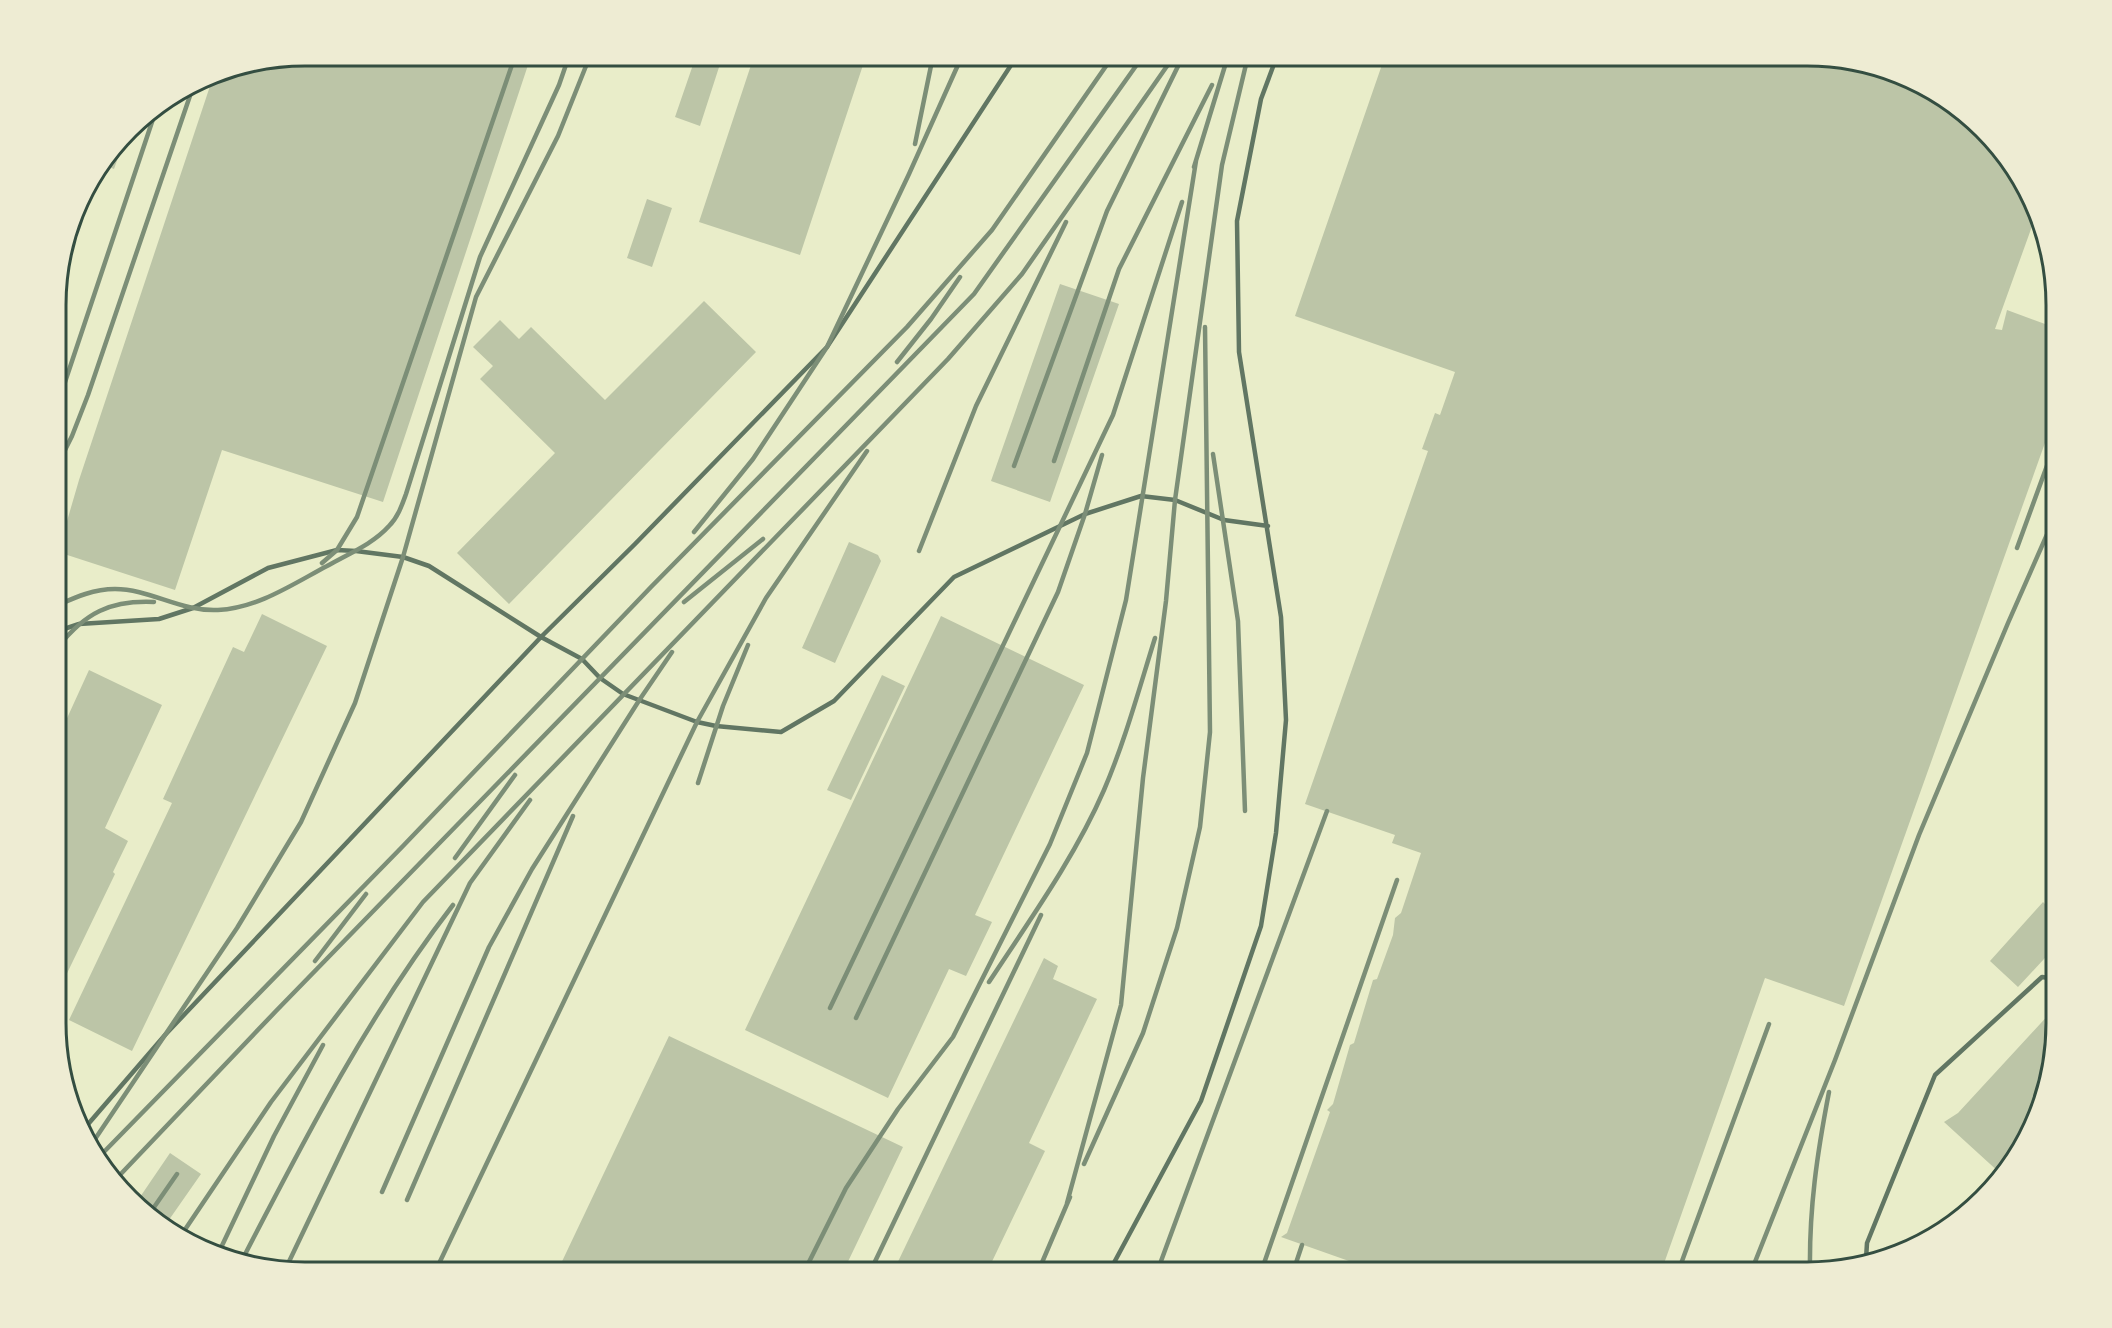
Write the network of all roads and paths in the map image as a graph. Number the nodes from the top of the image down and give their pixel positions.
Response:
1 (1010, 66) edge
2 (1273, 66) edge
3 (1268, 526) junction
4 (66, 628) edge
5 (541, 637) junction
6 (2046, 978) edge
7 (88, 1124) edge
8 (1867, 1254) edge
9 (1114, 1262) edge

1 - 5 lane
2 - 3 lane
3 - 5 lane
3 - 9 lane
4 - 5 lane
5 - 7 lane
6 - 8 lane

